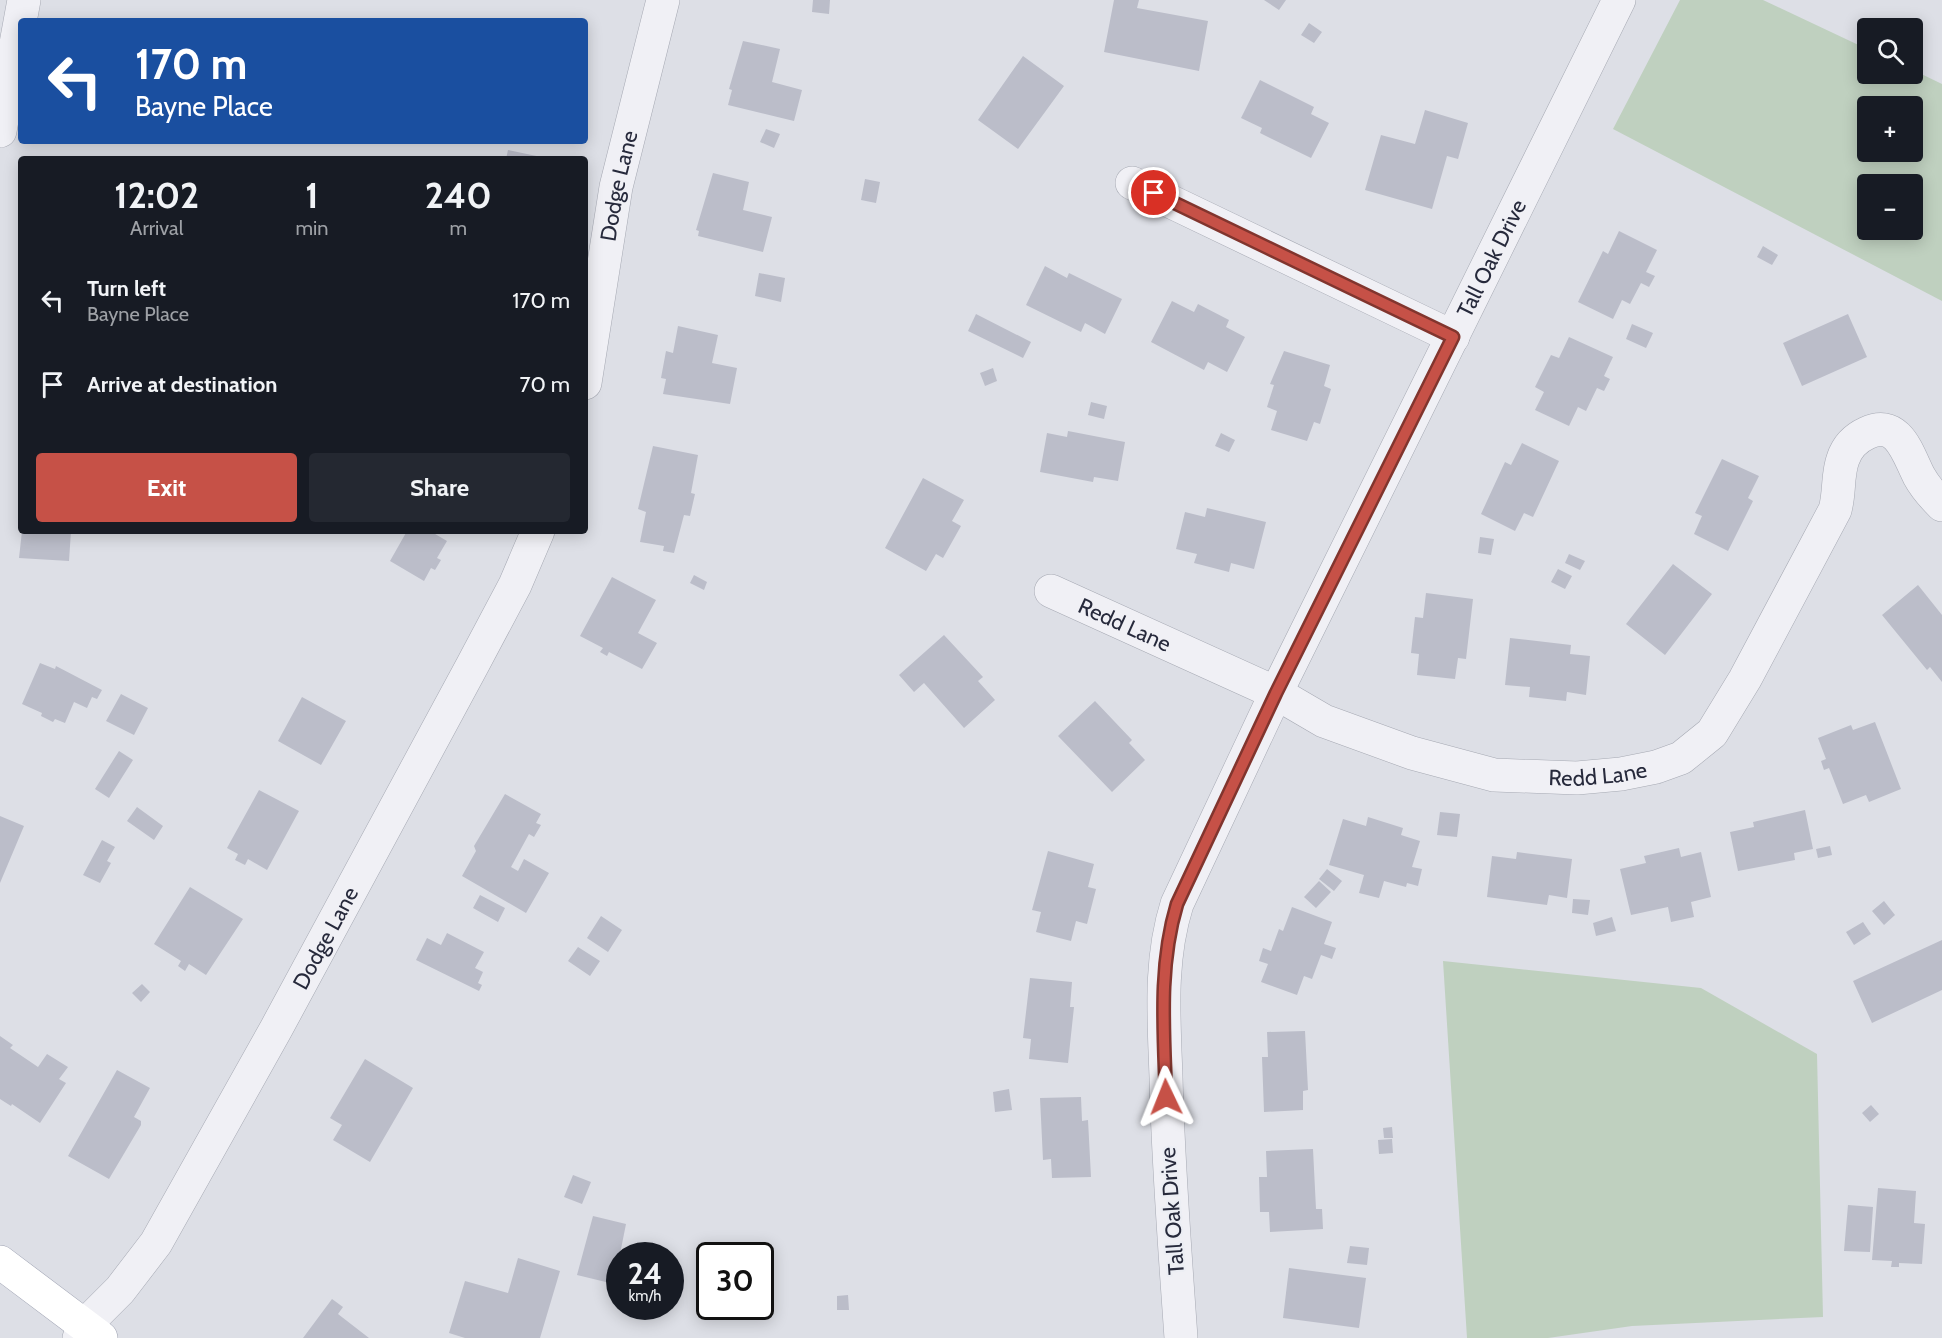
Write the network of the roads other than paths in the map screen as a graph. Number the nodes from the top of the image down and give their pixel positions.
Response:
1 (24, 0) edge
2 (663, 0) edge
3 (1619, 0) edge
4 (19, 18) edge
5 (18, 20) edge
6 (6, 59) edge
7 (0, 130) edge
8 (1132, 183) dead end
9 (1453, 337) junction
10 (588, 364) edge
11 (1942, 505) edge
12 (536, 534) edge
13 (1051, 591) dead end
14 (1276, 693) junction
15 (0, 1262) edge
16 (88, 1334) edge
17 (1181, 1338) edge

1 - 4 street
2 - 10 street, Dodge Lane
3 - 9 street, Tall Oak Drive
5 - 6 street
6 - 7 street
8 - 9 street
9 - 14 street, Tall Oak Drive
11 - 14 street, Redd Lane
12 - 16 street, Dodge Lane
13 - 14 street, Redd Lane
14 - 17 street, Tall Oak Drive
15 - 16 main road

